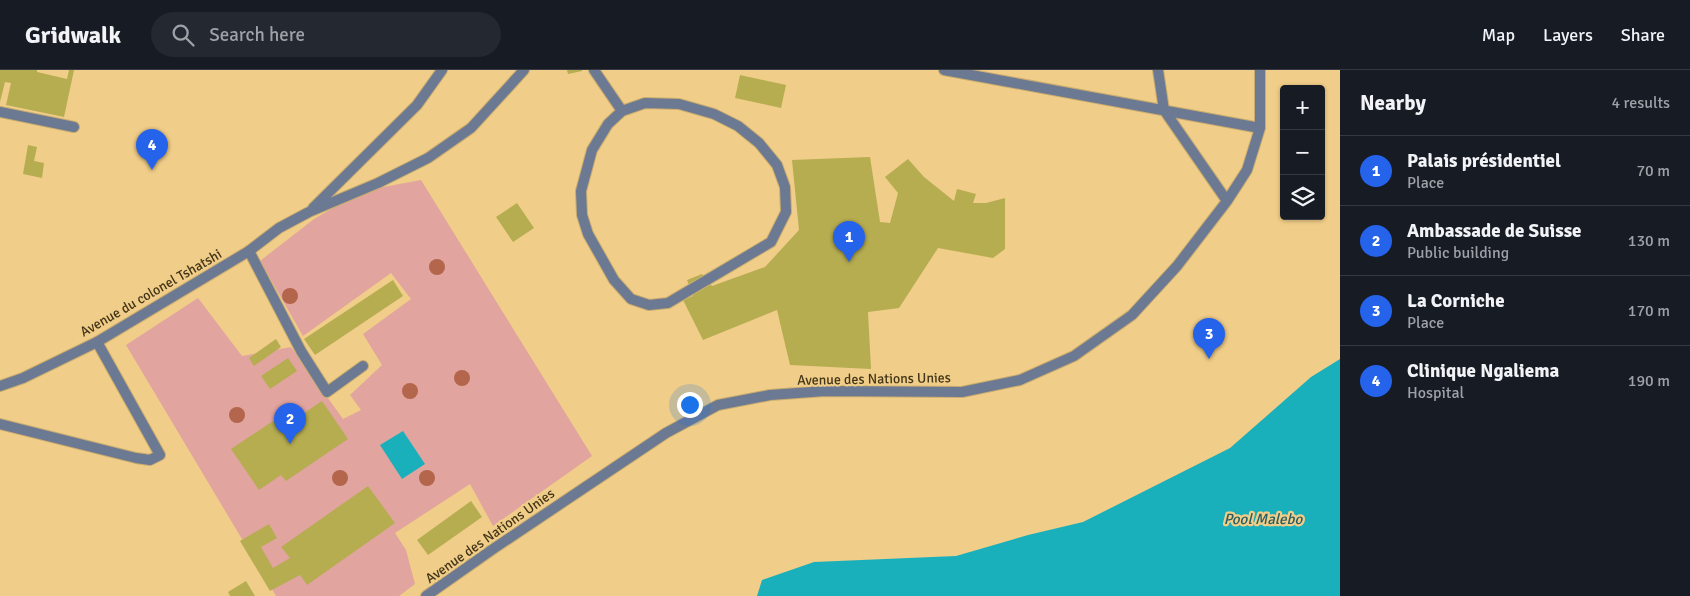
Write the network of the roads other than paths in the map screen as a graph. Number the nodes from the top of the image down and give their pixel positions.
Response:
1 (442, 70) edge
2 (524, 70) edge
3 (594, 70) edge
4 (944, 70) edge
5 (1158, 70) edge
6 (1260, 70) edge
7 (622, 110) junction
8 (1164, 110) junction
9 (0, 112) edge
10 (74, 127) dead end
11 (1260, 128) junction
12 (1227, 201) junction
13 (309, 212) junction
14 (249, 251) junction
15 (97, 342) junction
16 (364, 366) dead end
17 (0, 386) edge
18 (0, 424) edge
19 (426, 596) edge

1 - 13 street
2 - 13 street
3 - 7 street
4 - 8 street
5 - 8 street
6 - 11 street, Avenue des Nations Unies
7 - 7 street
8 - 11 street
8 - 12 street
9 - 10 street
11 - 12 street, Avenue des Nations Unies
12 - 19 street, Avenue des Nations Unies
13 - 14 street, Avenue du colonel Tshatshi
14 - 15 street, Avenue du colonel Tshatshi
14 - 16 street
15 - 17 street, Avenue du colonel Tshatshi
15 - 18 street

